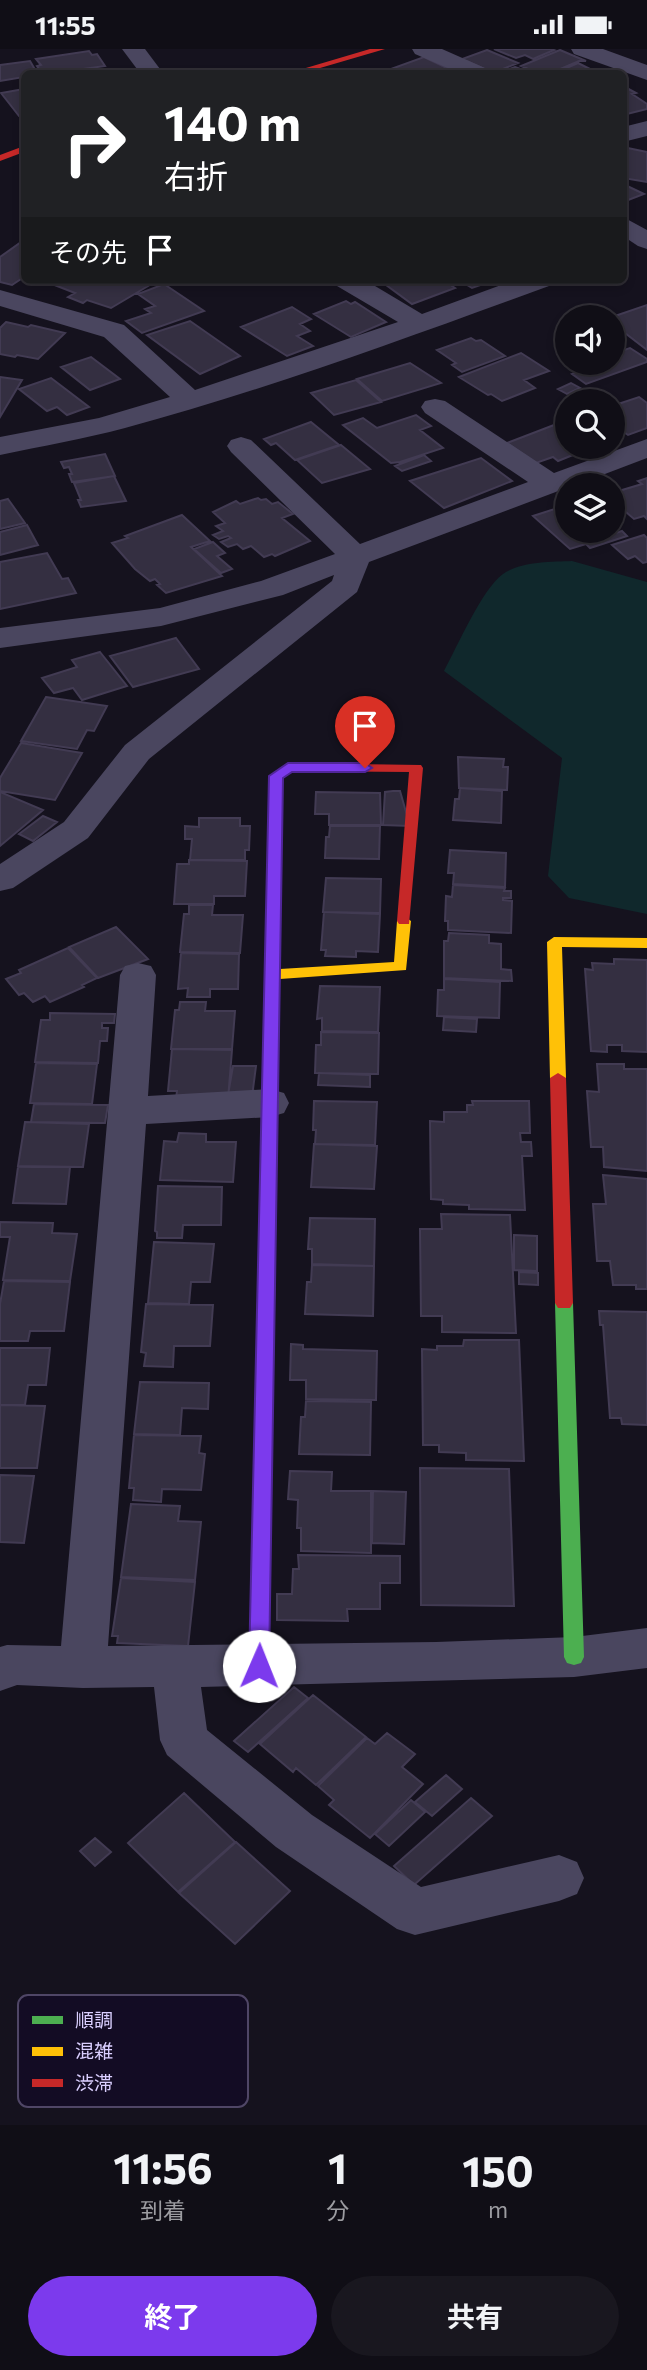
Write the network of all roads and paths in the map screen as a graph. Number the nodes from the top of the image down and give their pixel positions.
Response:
1 (133, 49) edge
2 (380, 49) edge
3 (423, 49) edge
4 (582, 49) edge
5 (149, 70) edge
6 (313, 70) edge
7 (470, 70) edge
8 (647, 73) edge
9 (647, 128) edge
10 (627, 134) edge
11 (21, 150) edge
12 (0, 159) edge
13 (627, 228) edge
14 (647, 241) edge
15 (627, 248) edge
16 (353, 284) edge
17 (529, 284) edge
18 (13, 300) edge
19 (419, 324) junction
20 (189, 400) junction
21 (435, 407) dead end
22 (0, 446) edge
23 (241, 446) dead end
24 (647, 448) edge
25 (551, 484) junction
26 (356, 557) junction
27 (0, 638) edge
28 (0, 880) edge
29 (647, 943) edge
30 (138, 975) dead end
31 (272, 975) junction
32 (270, 1103) junction
33 (127, 1111) junction
34 (647, 1649) edge
35 (574, 1657) junction
36 (259, 1666) junction
37 (175, 1667) junction
38 (83, 1668) junction
39 (0, 1671) edge
40 (559, 1878) dead end

1 - 5 street
2 - 6 street
3 - 7 street
4 - 8 street
9 - 10 street
11 - 12 street
13 - 14 street
14 - 15 street
16 - 19 street
17 - 19 street
18 - 20 street
19 - 20 street
20 - 22 street
21 - 25 street
23 - 26 street
24 - 25 street
25 - 26 street
26 - 27 street
26 - 28 street
29 - 35 street
30 - 33 street
31 - 31 street
31 - 32 street
32 - 33 street
32 - 36 street
33 - 38 street
34 - 35 street
35 - 36 street
36 - 37 street
37 - 38 street
37 - 40 street
38 - 39 street

